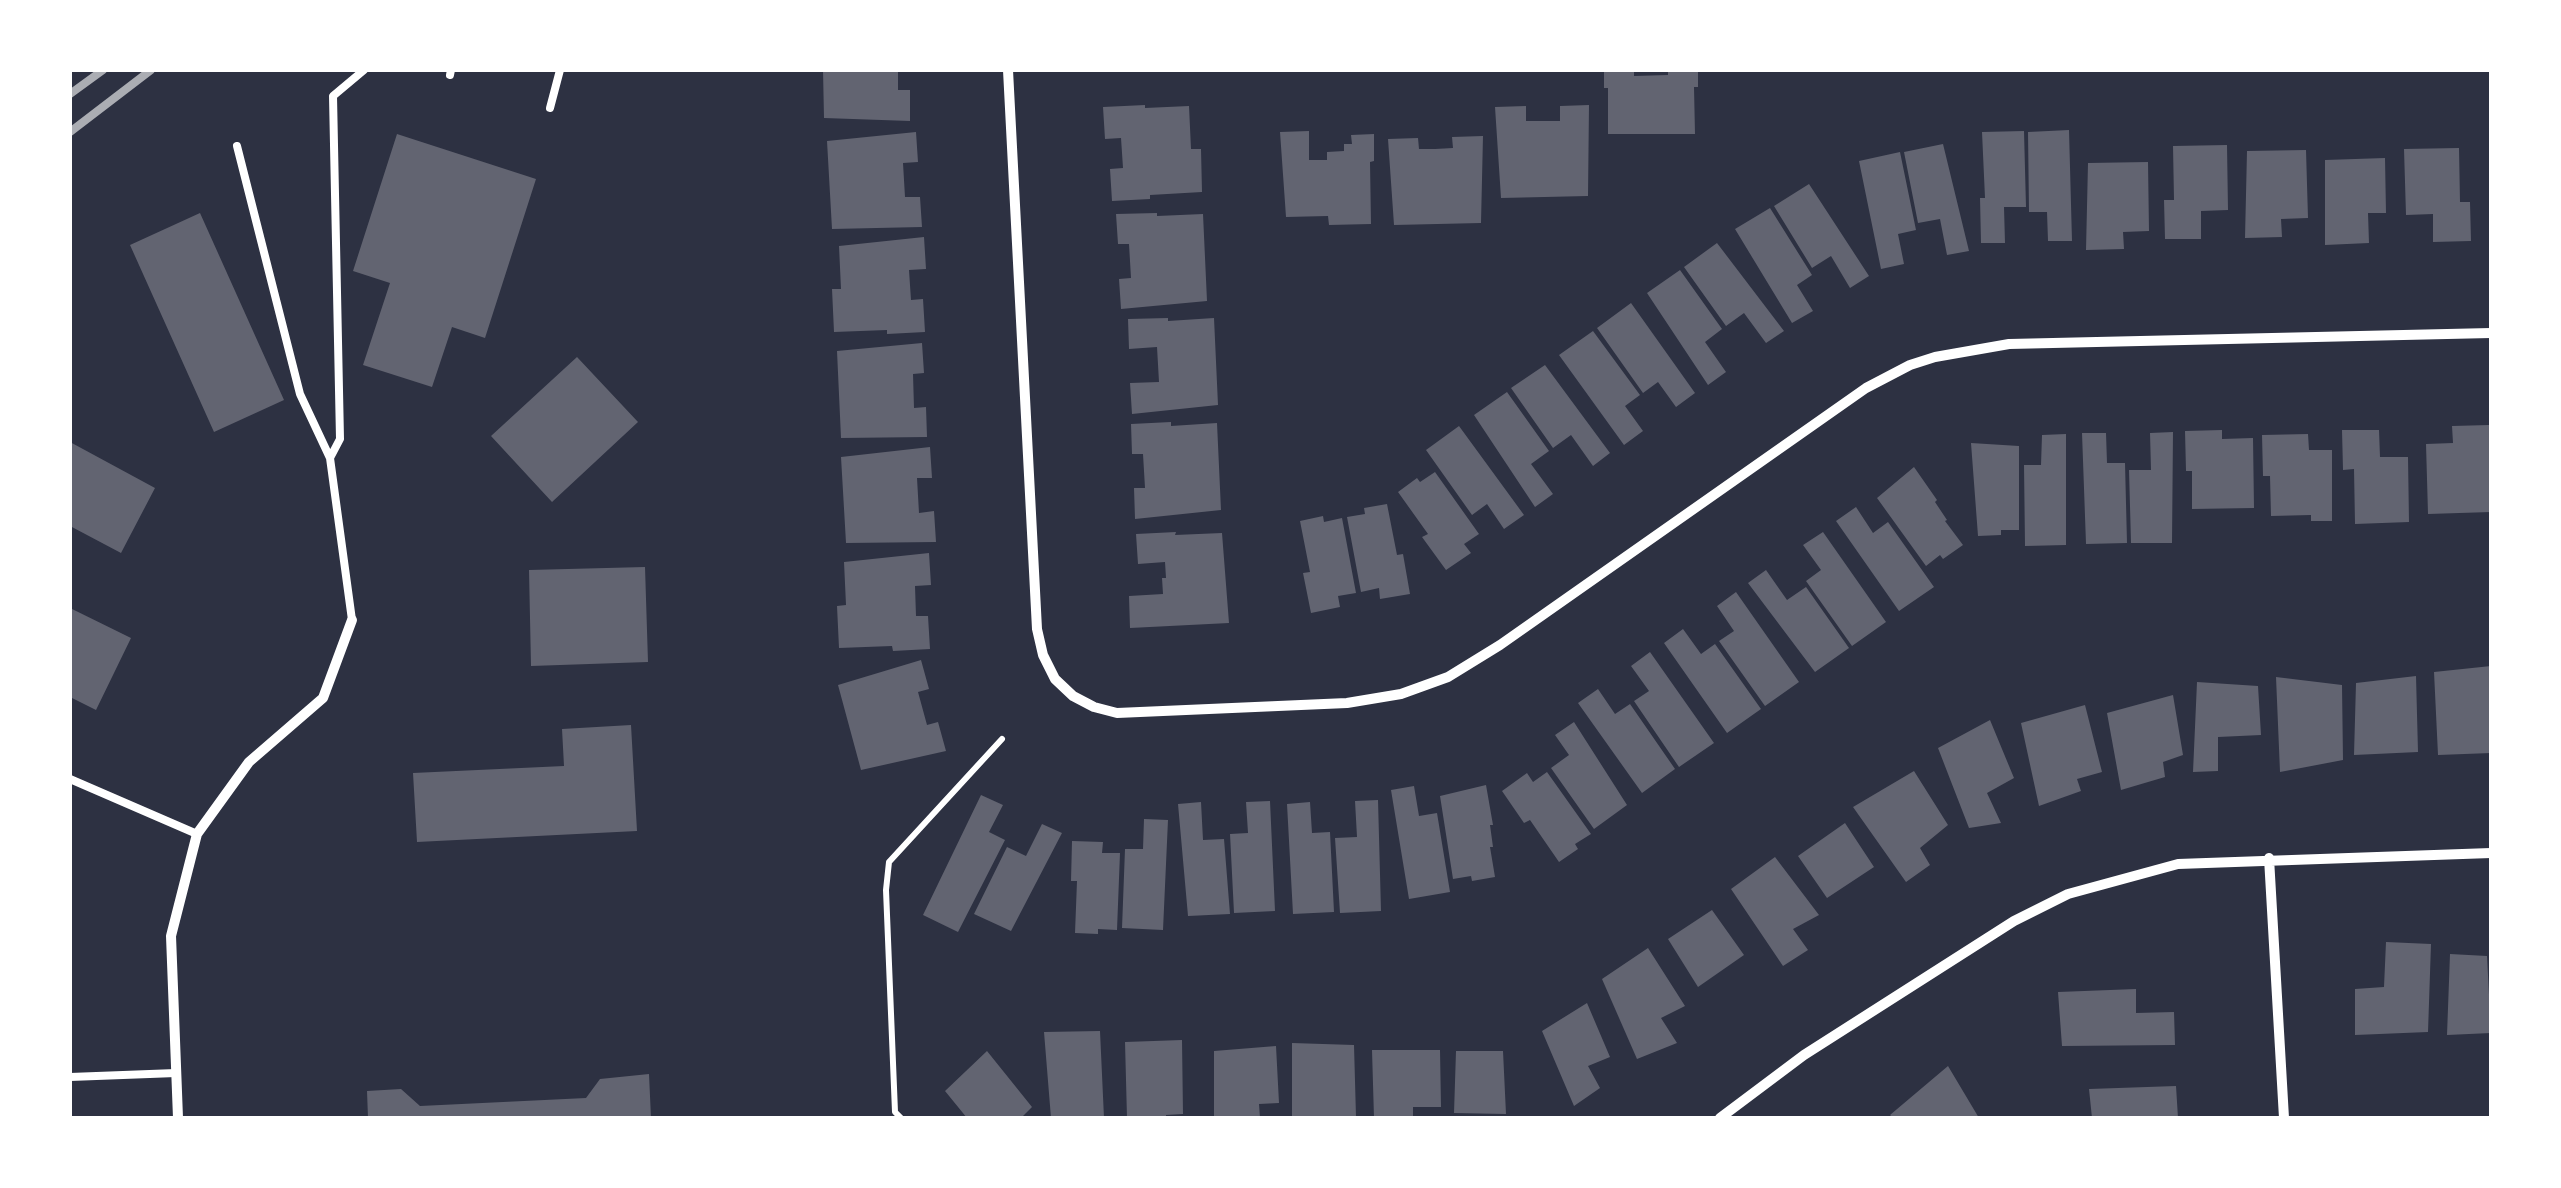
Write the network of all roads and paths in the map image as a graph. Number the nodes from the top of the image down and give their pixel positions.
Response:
1 (364, 70) edge
2 (560, 70) edge
3 (1008, 70) edge
4 (550, 108) dead end
5 (238, 146) dead end
6 (2491, 333) edge
7 (330, 458) junction
8 (352, 620) joint
9 (1002, 738) dead end
10 (70, 779) edge
11 (197, 834) junction
12 (2491, 853) edge
13 (2269, 858) junction
14 (176, 1073) junction
15 (70, 1077) edge
16 (178, 1118) edge
17 (901, 1118) edge
18 (1720, 1118) edge
19 (2284, 1118) edge

1 - 7 lane
2 - 4 lane
3 - 6 street
5 - 7 lane
7 - 8 lane
8 - 11 street
9 - 17 path
10 - 11 lane
11 - 14 street
12 - 13 street
13 - 18 street
13 - 19 street
14 - 15 lane
14 - 16 street

